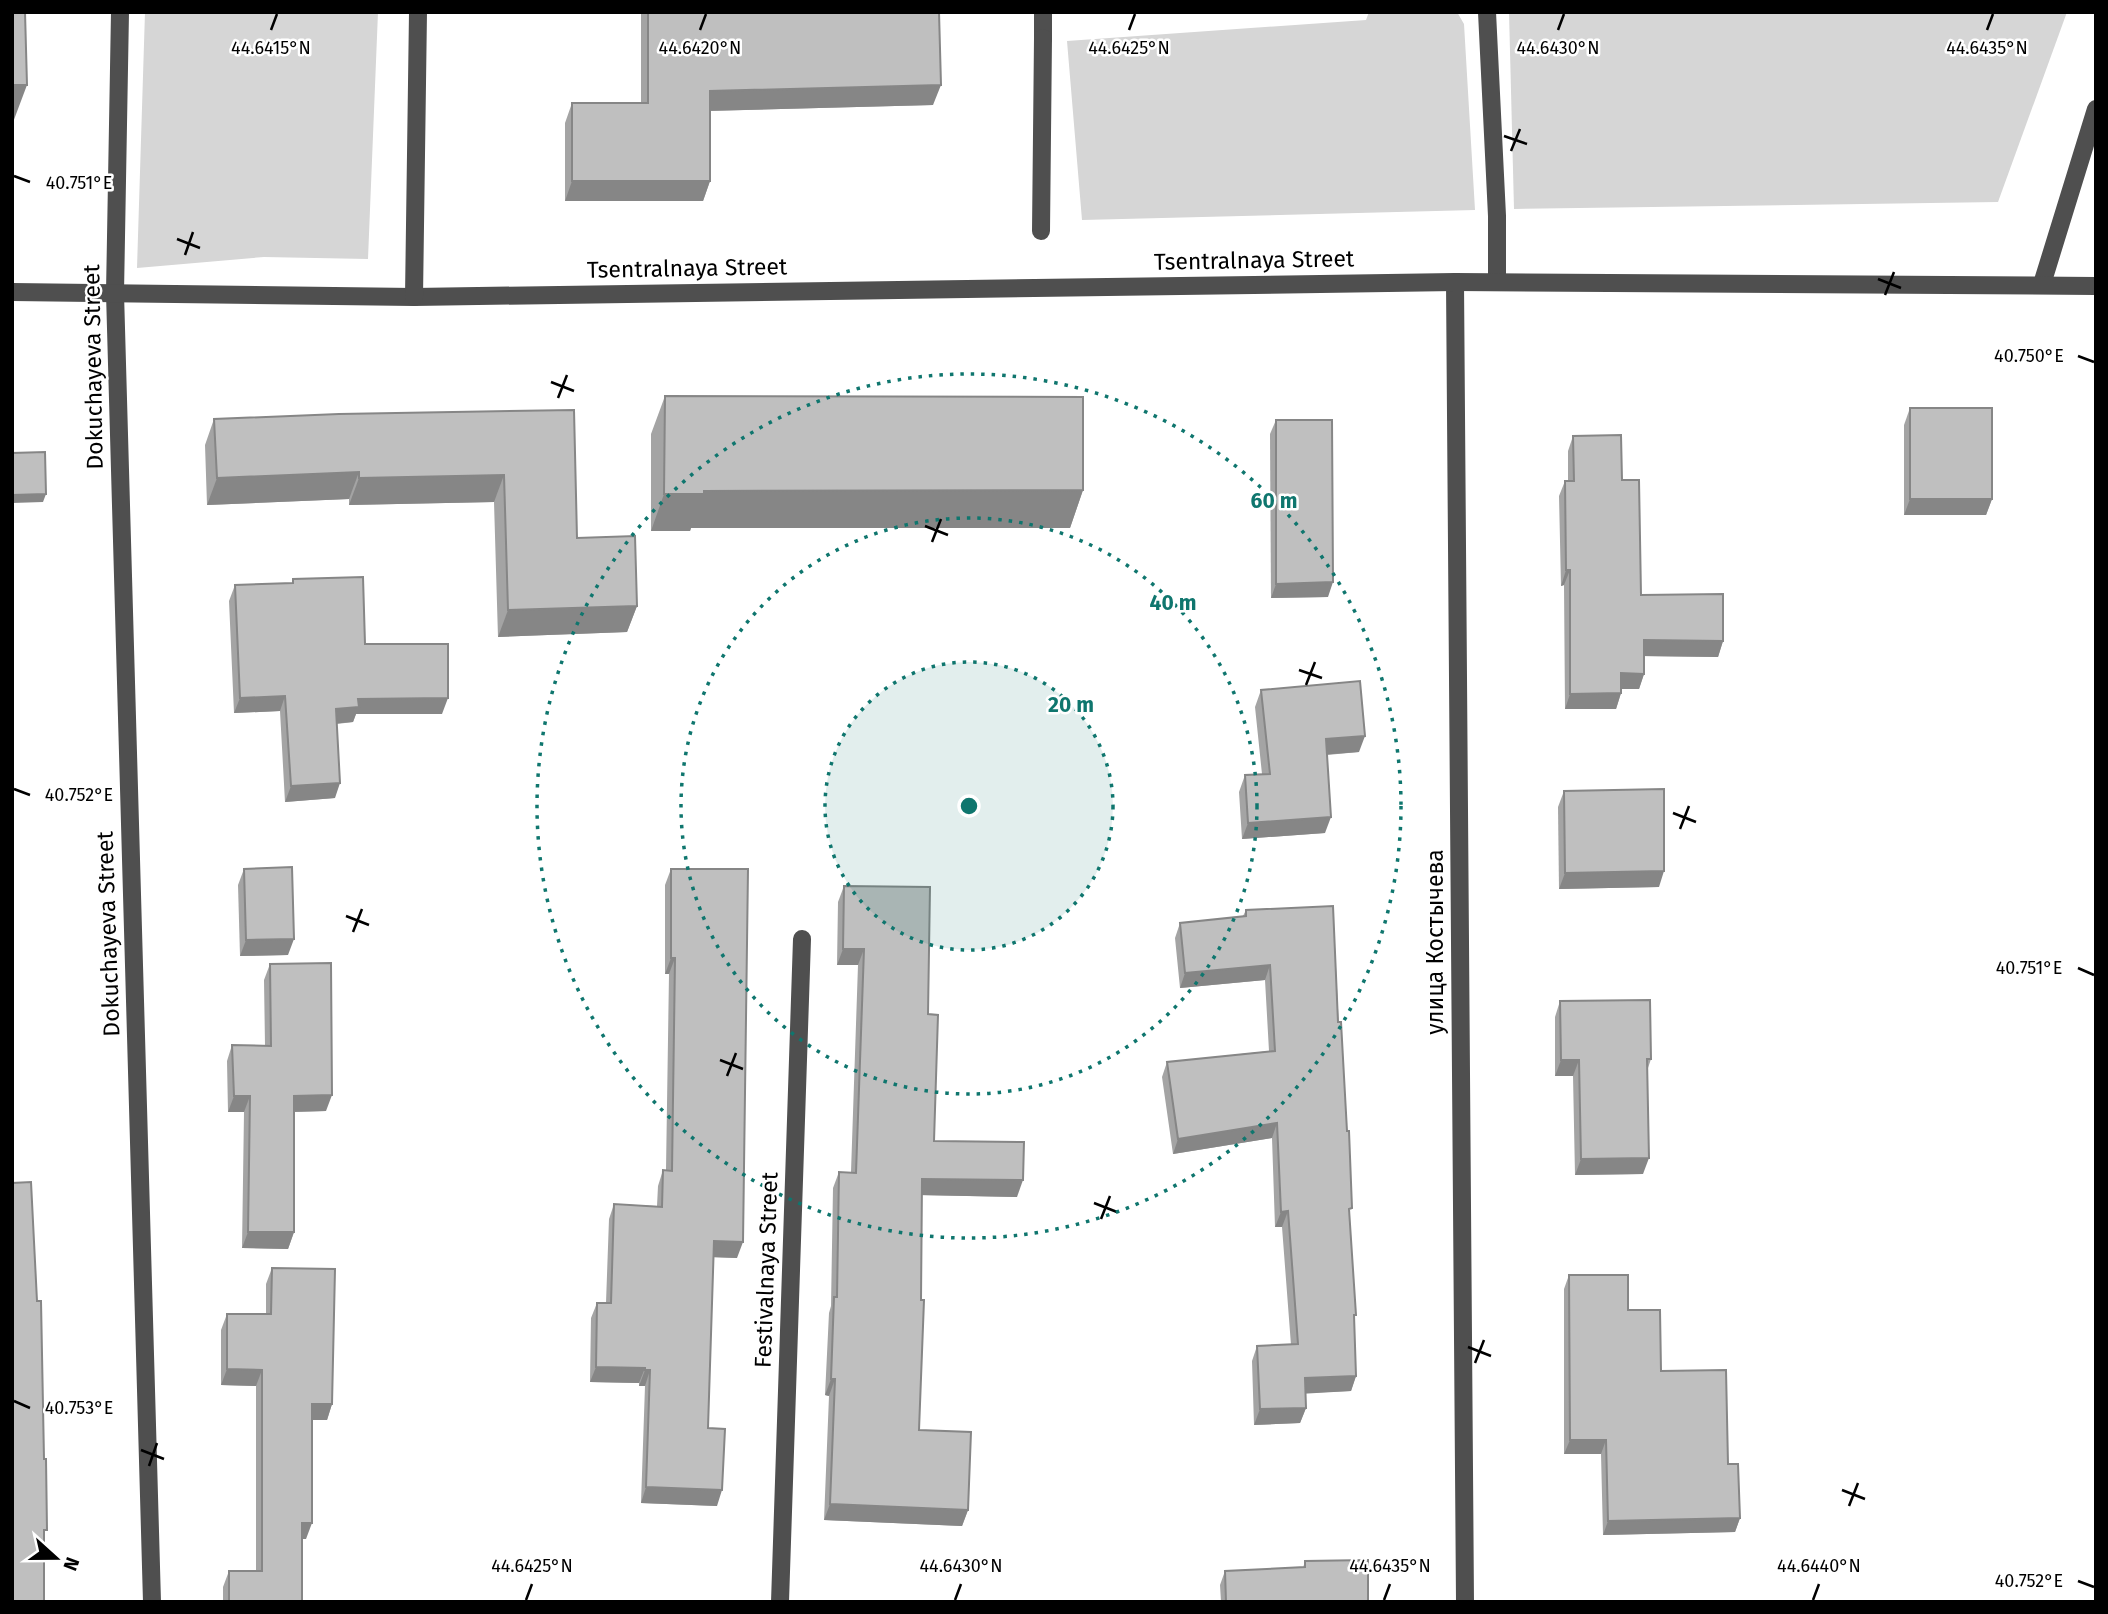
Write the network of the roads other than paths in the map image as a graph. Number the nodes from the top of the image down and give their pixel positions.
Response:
1 (120, 12) edge
2 (418, 12) edge
3 (1043, 12) edge
4 (1487, 12) edge
5 (2096, 109) edge
6 (1041, 231) dead end
7 (1455, 282) junction
8 (1497, 282) junction
9 (2042, 284) junction
10 (2096, 286) edge
11 (12, 292) edge
12 (115, 293) junction
13 (414, 297) junction
14 (802, 939) dead end
15 (152, 1602) edge
16 (780, 1602) edge
17 (1465, 1602) edge

1 - 12 street, Dokuchayeva Street
2 - 13 street
3 - 6 street
4 - 8 street
5 - 9 street
7 - 8 street, Tsentralnaya Street
7 - 13 street, Tsentralnaya Street
7 - 17 street, улица Костычева
8 - 9 street, Tsentralnaya Street
9 - 10 street, Tsentralnaya Street
11 - 12 street, Tsentralnaya Street
12 - 13 street, Tsentralnaya Street
12 - 15 street, Dokuchayeva Street
14 - 16 street, Festivalnaya Street

